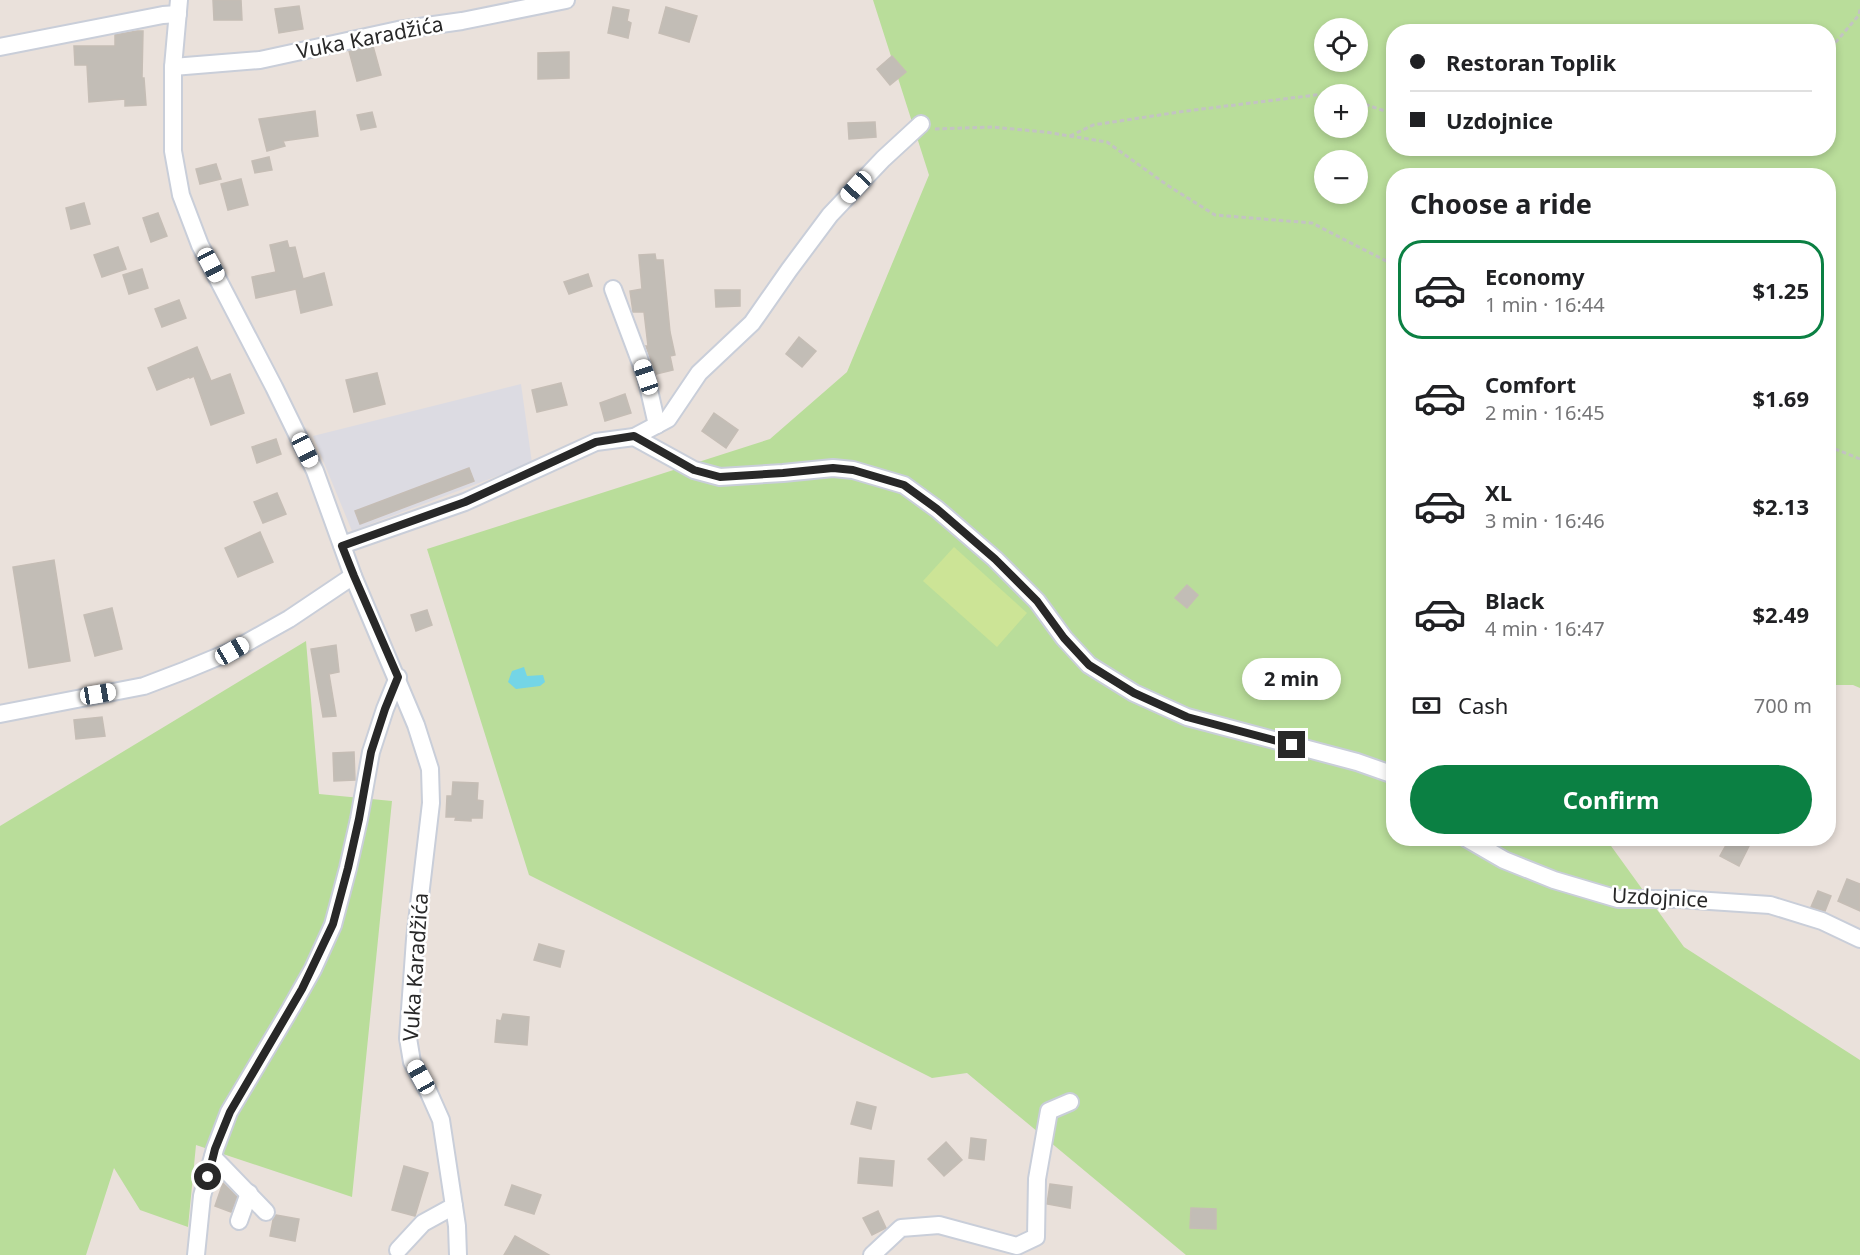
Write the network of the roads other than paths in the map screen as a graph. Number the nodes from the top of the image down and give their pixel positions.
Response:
1 (566, 0) edge
2 (179, 7) edge
3 (0, 47) edge
4 (173, 67) junction
5 (918, 127) road end
6 (613, 289) dead end
7 (657, 425) junction
8 (634, 436) junction
9 (342, 546) junction
10 (354, 576) junction
11 (398, 677) junction
12 (0, 714) edge
13 (1386, 773) edge
14 (1480, 846) edge
15 (1860, 939) edge
16 (1070, 1102) dead end
17 (213, 1157) junction
18 (249, 1193) junction
19 (454, 1206) junction
20 (266, 1212) dead end
21 (238, 1221) dead end
22 (398, 1250) dead end
23 (196, 1255) edge
24 (458, 1255) edge
25 (872, 1255) edge

1 - 4 street, Vuka Karadžića
2 - 3 street
2 - 4 street, Vuka Karadžića
4 - 9 street, Vuka Karadžića
5 - 7 street
6 - 7 street
7 - 8 street
8 - 9 street
8 - 13 street
9 - 10 street, Vuka Karadžića
10 - 11 street, Vuka Karadžića
10 - 12 street
11 - 17 street
11 - 19 street, Vuka Karadžića
14 - 15 street, Uzdojnice
16 - 25 street
17 - 18 street
17 - 23 street
18 - 20 street
18 - 21 street
19 - 22 street
19 - 24 street, Vuka Karadžića

